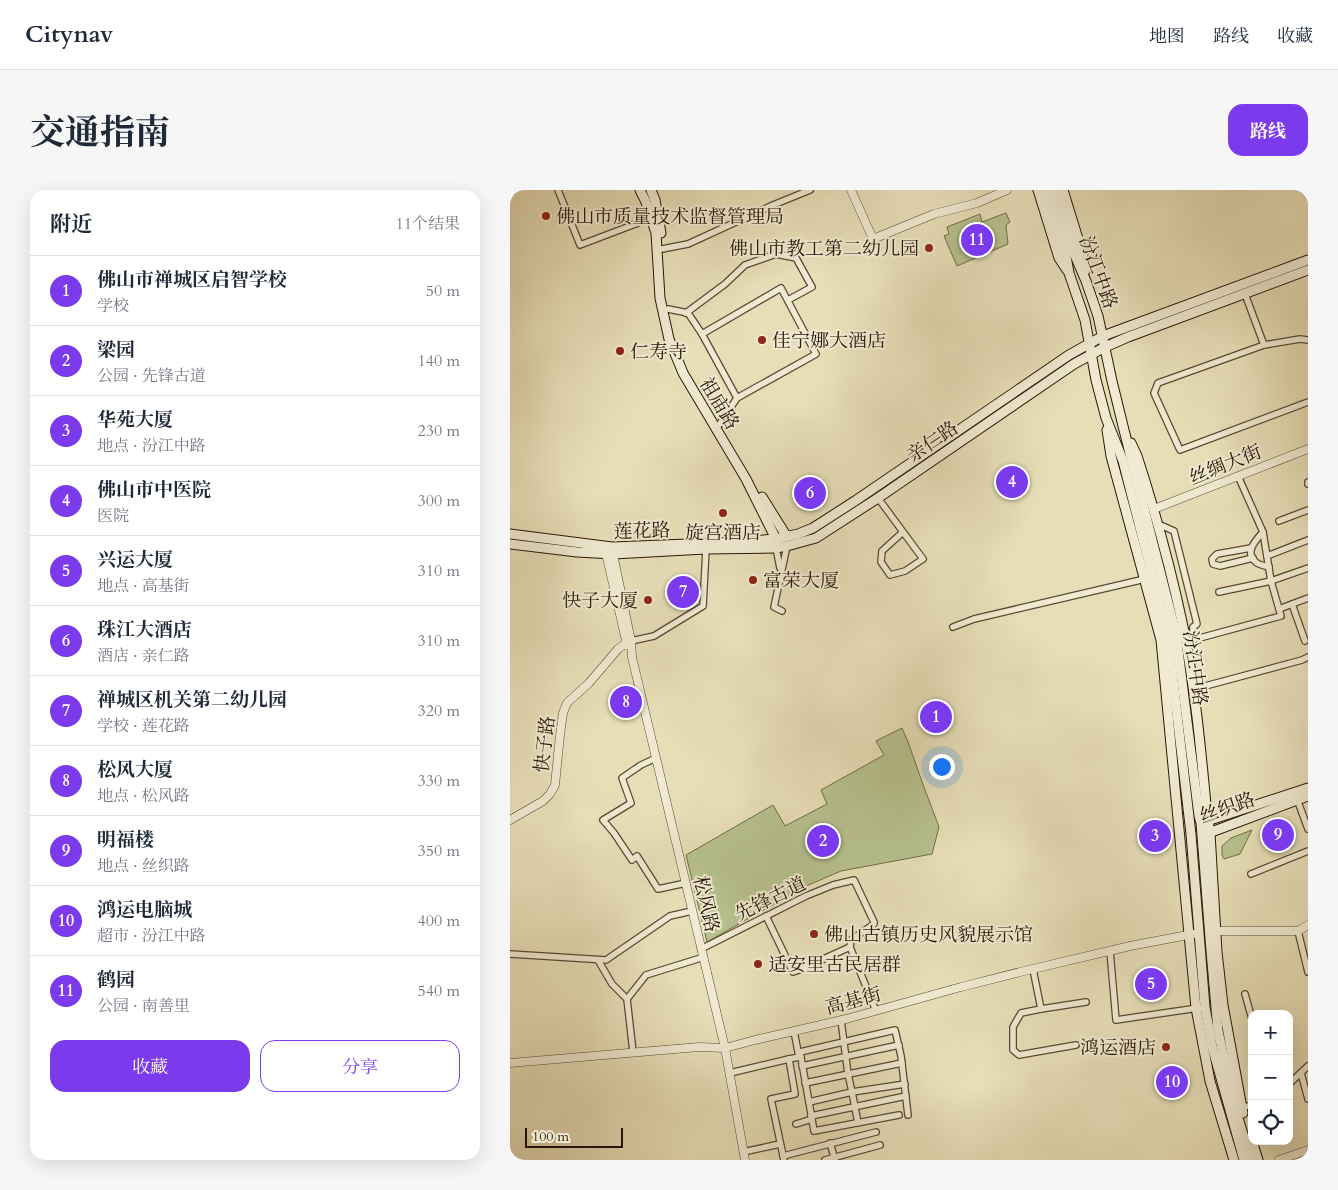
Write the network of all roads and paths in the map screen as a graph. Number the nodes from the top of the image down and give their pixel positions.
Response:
1 (558, 190) edge
2 (640, 190) edge
3 (810, 190) edge
4 (851, 190) edge
5 (1008, 190) edge
6 (1038, 190) edge
7 (1047, 190) edge
8 (1055, 190) edge
9 (1064, 190) edge
10 (652, 191) edge
11 (651, 218) junction
12 (662, 249) junction
13 (1308, 260) edge
14 (1308, 270) edge
15 (1069, 273) junction
16 (1086, 281) junction
17 (1245, 294) junction
18 (788, 300) junction
19 (668, 309) junction
20 (686, 313) junction
21 (702, 334) junction
22 (1103, 336) junction
23 (1308, 340) edge
24 (1089, 342) junction
25 (1264, 345) junction
26 (1105, 347) junction
27 (1092, 354) junction
28 (738, 398) junction
29 (1308, 402) edge
30 (1106, 418) junction
31 (719, 425) junction
32 (1124, 430) junction
33 (1308, 448) edge
34 (1238, 476) junction
35 (878, 498) junction
36 (1154, 509) junction
37 (1308, 510) edge
38 (1279, 521) dead end
39 (1158, 524) junction
40 (904, 532) junction
41 (1263, 532) junction
42 (510, 534) edge
43 (1308, 540) edge
44 (787, 542) junction
45 (776, 543) junction
46 (510, 544) edge
47 (1251, 548) junction
48 (706, 549) junction
49 (609, 550) junction
50 (1267, 556) junction
51 (1253, 558) junction
52 (1269, 567) junction
53 (1308, 568) edge
54 (781, 573) junction
55 (1145, 579) junction
56 (1271, 582) junction
57 (1219, 592) dead end
58 (1308, 598) edge
59 (1292, 604) junction
60 (1279, 609) junction
61 (782, 610) dead end
62 (953, 627) dead end
63 (1189, 641) junction
64 (1305, 641) dead end
65 (628, 642) junction
66 (1308, 657) edge
67 (1194, 689) junction
68 (656, 758) junction
69 (1308, 782) edge
70 (1308, 788) edge
71 (1308, 796) edge
72 (1297, 799) junction
73 (1204, 819) junction
74 (510, 820) edge
75 (1308, 829) edge
76 (1191, 834) junction
77 (1206, 834) junction
78 (1308, 851) edge
79 (1251, 874) dead end
80 (686, 883) junction
81 (692, 911) junction
82 (766, 916) junction
83 (1308, 925) edge
84 (1215, 931) junction
85 (1298, 931) junction
86 (1199, 933) junction
87 (1189, 934) junction
88 (850, 947) junction
89 (702, 948) junction
90 (1110, 951) junction
91 (510, 954) edge
92 (704, 957) junction
93 (598, 960) junction
94 (1033, 969) junction
95 (1308, 972) edge
96 (1245, 994) dead end
97 (627, 998) junction
98 (1086, 1002) dead end
99 (1200, 1008) junction
100 (1041, 1009) junction
101 (1249, 1010) edge
102 (876, 1011) junction
103 (841, 1020) junction
104 (794, 1031) junction
105 (844, 1042) junction
106 (899, 1045) junction
107 (1076, 1045) dead end
108 (725, 1048) junction
109 (633, 1052) junction
110 (846, 1057) junction
111 (789, 1059) junction
112 (510, 1063) edge
113 (902, 1063) junction
114 (802, 1066) junction
115 (1308, 1066) edge
116 (730, 1072) junction
117 (1301, 1073) junction
118 (848, 1074) junction
119 (1293, 1080) edge
120 (805, 1083) junction
121 (905, 1084) junction
122 (852, 1092) junction
123 (906, 1096) junction
124 (1308, 1099) edge
125 (809, 1102) junction
126 (1248, 1106) edge
127 (855, 1107) junction
128 (1242, 1108) junction
129 (899, 1115) dead end
130 (908, 1115) dead end
131 (812, 1118) junction
132 (858, 1123) junction
133 (796, 1124) dead end
134 (1248, 1128) edge
135 (876, 1132) dead end
136 (830, 1143) junction
137 (780, 1144) junction
138 (880, 1145) dead end
139 (1253, 1145) edge
140 (1308, 1150) edge
141 (744, 1156) edge
142 (783, 1158) edge
143 (835, 1159) edge
144 (825, 1160) edge
145 (1234, 1160) edge
146 (1244, 1160) edge
147 (1252, 1160) edge
148 (1258, 1160) edge
149 (1279, 1160) edge

1 - 11 street
2 - 11 main road, 祖庙路
3 - 12 street
4 - 5 street
6 - 15 main road
7 - 15 main road
8 - 16 main road, 汾江中路
9 - 16 main road
10 - 12 main road, 祖庙路
11 - 45 main road, 祖庙路
12 - 19 main road, 祖庙路
13 - 22 main road
14 - 17 main road
15 - 24 main road, 汾江中路
16 - 22 main road, 汾江中路
17 - 25 street
17 - 26 main road
18 - 20 street
18 - 21 street
18 - 28 street
19 - 20 street
19 - 31 main road, 祖庙路
20 - 21 street
21 - 28 street
22 - 24 main road, 亲仁路
22 - 26 main road, 汾江中路
23 - 25 street
24 - 27 main road, 汾江中路
24 - 44 main road, 亲仁路
25 - 29 street
26 - 27 main road, 亲仁路
26 - 32 main road, 汾江中路
27 - 30 main road, 汾江中路
27 - 35 main road, 亲仁路
28 - 31 street
30 - 55 main road
30 - 76 main road, 汾江中路
31 - 44 main road, 祖庙路
32 - 36 main road
32 - 73 main road, 汾江中路
33 - 34 street, 丝绸大街
34 - 36 street, 丝绸大街
34 - 41 street
35 - 40 street
35 - 44 main road, 亲仁路
36 - 39 main road
37 - 38 street
39 - 63 main road
39 - 63 street
40 - 40 street
41 - 47 street
41 - 50 street
42 - 49 main road, 莲花路
43 - 50 street
44 - 45 main road
44 - 54 street
45 - 48 main road, 莲花路
45 - 49 main road, 莲花路
45 - 54 street
46 - 49 main road, 莲花路
47 - 51 street
47 - 51 street
48 - 49 main road, 莲花路
48 - 65 street
49 - 65 street
50 - 52 street
51 - 52 street
52 - 56 street
53 - 56 street
54 - 61 street
55 - 62 street
55 - 87 main road
56 - 57 street
56 - 60 street
58 - 59 street
59 - 60 street
59 - 64 street
60 - 63 street
63 - 67 main road
65 - 68 street, 松风路
65 - 74 street, 快子路
66 - 67 street
67 - 73 main road
68 - 80 street, 松风路
68 - 80 street
69 - 73 main road
70 - 73 main road, 丝织路
71 - 72 main road, 丝织路
72 - 75 street
72 - 77 main road, 丝织路
73 - 76 main road, 丝织路
73 - 77 main road, 汾江中路
76 - 77 main road, 丝织路
76 - 86 main road, 汾江中路
77 - 84 main road
77 - 147 main road, 汾江中路
78 - 79 street
80 - 81 street, 松风路
81 - 89 street, 松风路
81 - 93 street
82 - 88 street
82 - 88 street, 先锋古道
82 - 89 street, 先锋古道
83 - 85 street
84 - 85 street
84 - 128 main road
85 - 95 street
86 - 87 street, 高基街
86 - 99 main road, 汾江中路
87 - 90 street, 高基街
87 - 99 main road
88 - 102 street
89 - 92 street, 松风路
90 - 94 street, 高基街
90 - 99 street
91 - 93 street
92 - 97 street
92 - 108 street, 松风路
93 - 97 street
94 - 100 street
94 - 102 street, 高基街
96 - 101 street
97 - 109 street
98 - 100 street
99 - 145 main road
99 - 146 main road, 汾江中路
100 - 107 street
102 - 103 street, 高基街
103 - 104 street, 高基街
103 - 105 street
104 - 108 street, 高基街
104 - 111 street
105 - 106 street
105 - 110 street
105 - 114 street
106 - 110 street
106 - 113 street
108 - 109 street, 高基街
108 - 116 street, 松风路
109 - 112 street, 高基街
110 - 114 street
110 - 118 street
111 - 116 street
111 - 137 street
113 - 118 street
113 - 121 street
114 - 120 street
115 - 117 street
116 - 141 street, 松风路
117 - 119 street
117 - 124 street
118 - 120 street
118 - 122 street
120 - 125 street
121 - 122 street
121 - 123 street
122 - 125 street
122 - 127 street
123 - 127 street
123 - 130 street
125 - 131 street
126 - 128 street
127 - 131 street
127 - 132 street
128 - 134 main road
129 - 132 street
131 - 132 street
131 - 133 street
135 - 136 street
136 - 142 street
136 - 143 street
137 - 141 street
137 - 142 street
138 - 143 street
139 - 148 main road
140 - 149 street
143 - 144 street

